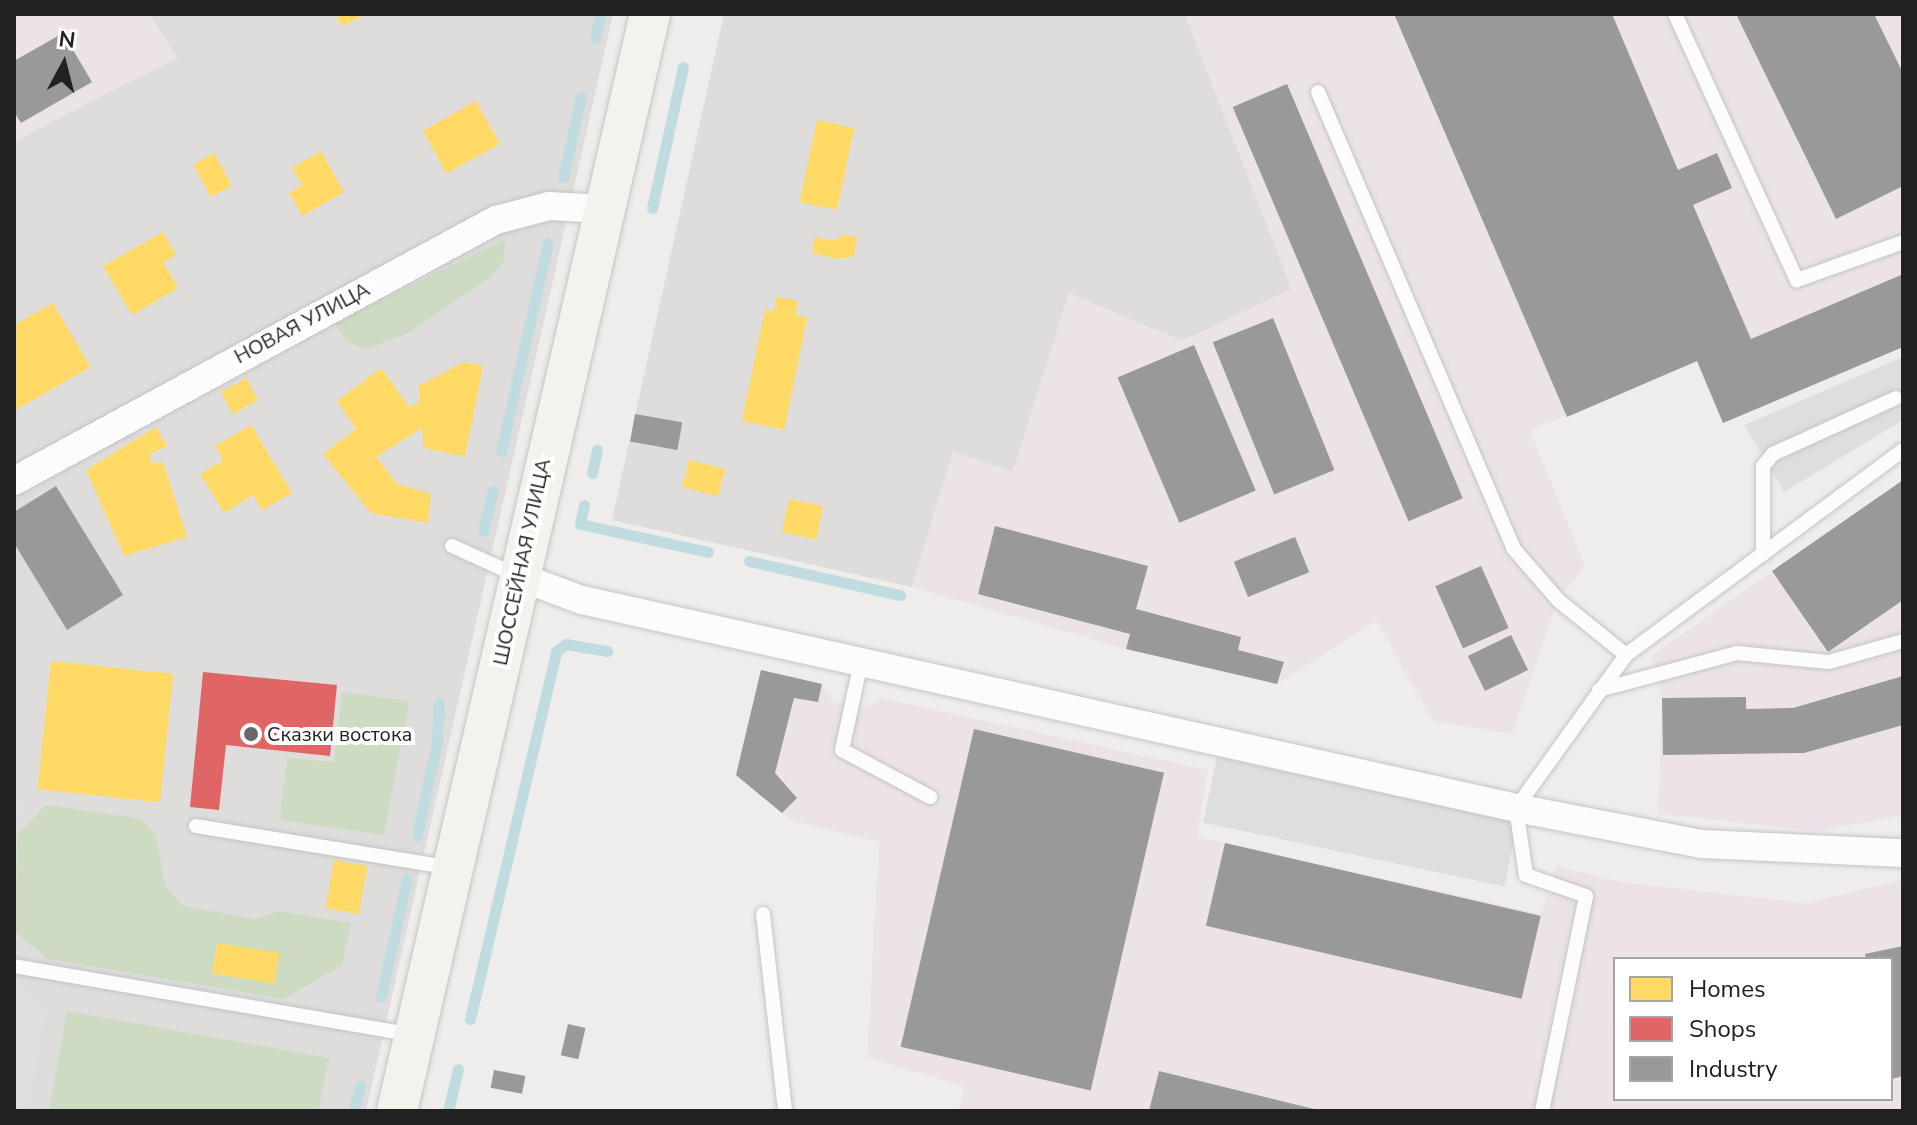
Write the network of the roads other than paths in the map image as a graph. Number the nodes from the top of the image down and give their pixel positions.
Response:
1 (650, 14) edge
2 (1675, 14) edge
3 (1318, 92) dead end
4 (603, 209) junction
5 (1903, 242) edge
6 (1896, 398) dead end
7 (1903, 450) edge
8 (14, 481) edge
9 (452, 546) dead end
10 (1763, 554) junction
11 (520, 577) junction
12 (1903, 641) edge
13 (1626, 655) junction
14 (861, 662) junction
15 (1599, 690) junction
16 (930, 797) dead end
17 (1516, 808) junction
18 (196, 826) dead end
19 (1903, 853) edge
20 (453, 869) junction
21 (763, 914) dead end
22 (14, 966) edge
23 (416, 1036) junction
24 (397, 1111) edge
25 (785, 1111) edge
26 (1542, 1111) edge

1 - 4 main road, ШОССЕЙНАЯ УЛИЦА
2 - 5 lane
3 - 13 lane
4 - 8 street, НОВАЯ УЛИЦА
4 - 11 main road, ШОССЕЙНАЯ УЛИЦА
6 - 10 lane
7 - 10 lane
9 - 11 lane
10 - 13 lane
11 - 14 street
11 - 20 main road, ШОССЕЙНАЯ УЛИЦА
12 - 15 lane
13 - 15 lane
14 - 16 lane
14 - 17 street
15 - 17 lane
17 - 19 street
17 - 26 lane
18 - 20 lane
20 - 23 main road, ШОССЕЙНАЯ УЛИЦА
21 - 25 lane
22 - 23 lane
23 - 24 main road, ШОССЕЙНАЯ УЛИЦА

